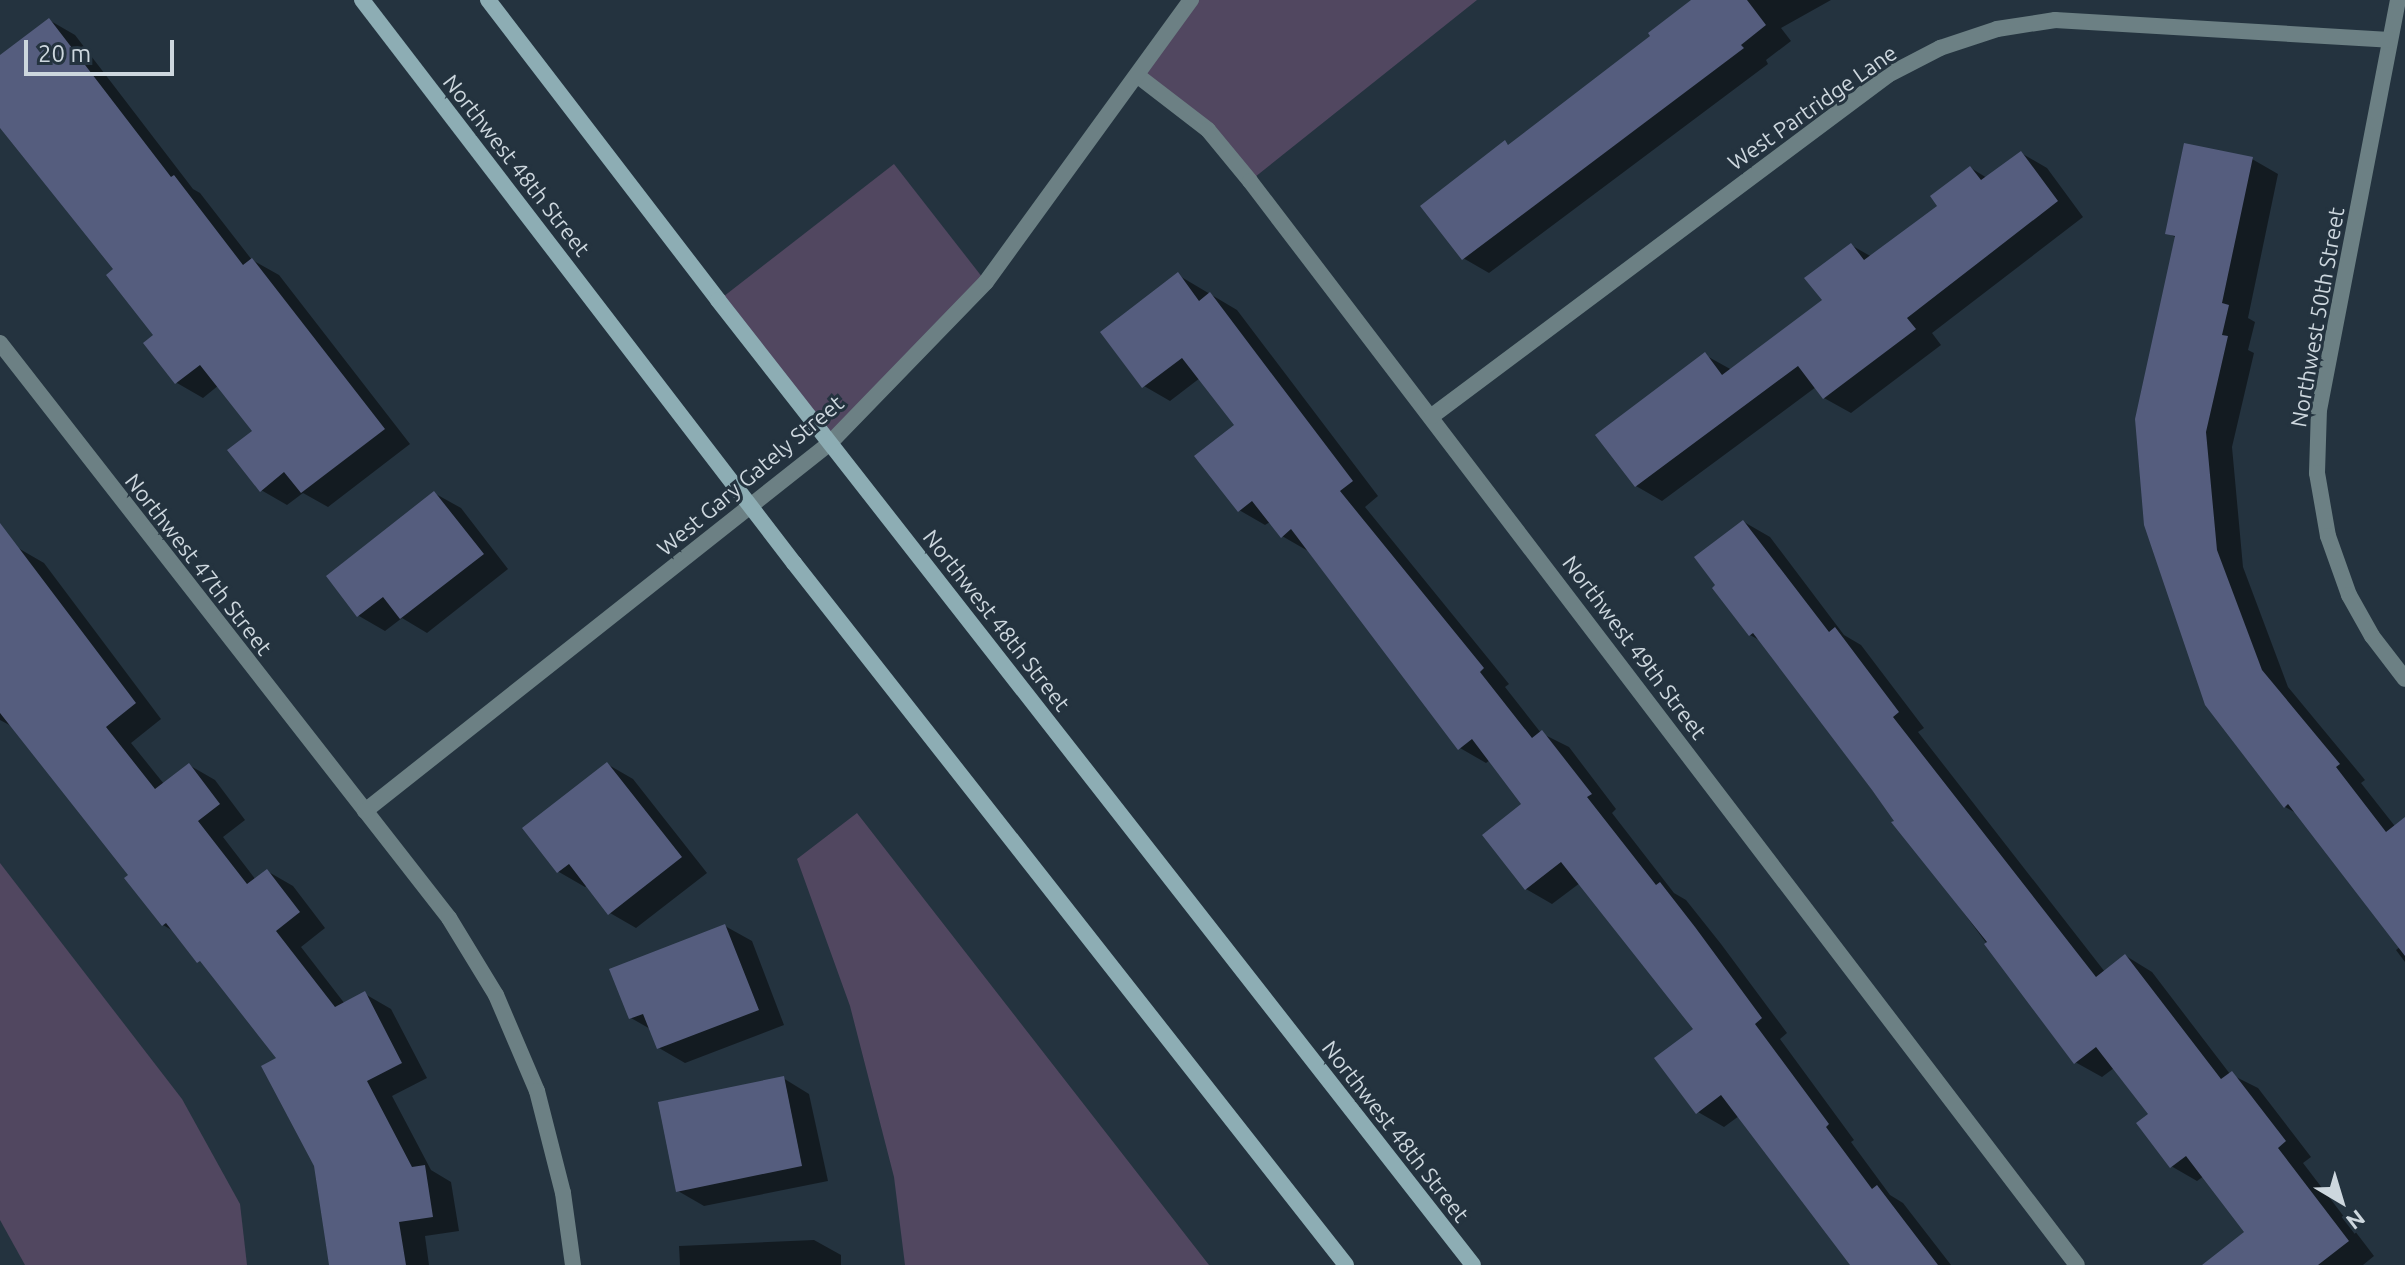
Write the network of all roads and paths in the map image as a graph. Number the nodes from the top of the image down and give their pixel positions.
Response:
1 (362, 0) edge
2 (488, 0) edge
3 (1191, 0) edge
4 (2398, 0) edge
5 (2389, 40) junction
6 (1138, 76) junction
7 (0, 343) edge
8 (1432, 416) junction
9 (830, 443) junction
10 (751, 506) junction
11 (2405, 679) edge
12 (365, 811) junction
13 (573, 1265) edge
14 (1346, 1265) edge
15 (1473, 1265) edge
16 (2077, 1265) edge

1 - 10 main road, Northwest 48th Street
2 - 9 main road, Northwest 48th Street
3 - 6 street, West Gary Gately Street
4 - 5 street
5 - 8 street, West Partridge Lane
5 - 11 street, Northwest 50th Street
6 - 8 street, Northwest 49th Street
6 - 9 street, West Gary Gately Street
7 - 12 street, Northwest 47th Street
8 - 16 street, Northwest 49th Street
9 - 10 street, West Gary Gately Street
9 - 15 main road, Northwest 48th Street
10 - 12 street, West Gary Gately Street
10 - 14 main road, Northwest 48th Street
12 - 13 street, Northwest 47th Street

